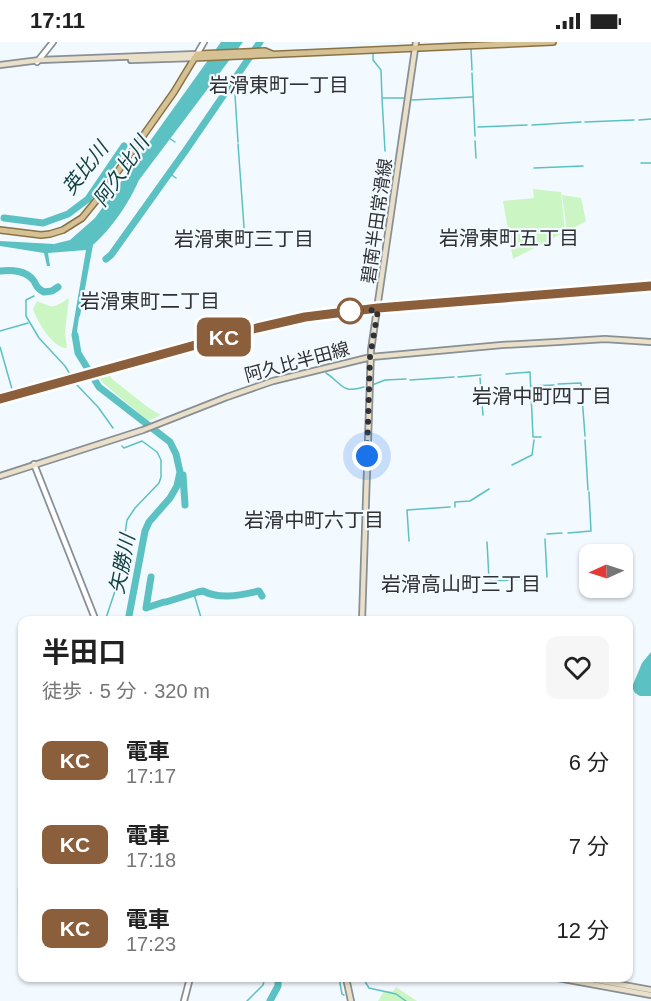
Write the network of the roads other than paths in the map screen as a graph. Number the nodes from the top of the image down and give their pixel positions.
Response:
1 (52, 42) edge
2 (204, 42) edge
3 (553, 42) edge
4 (416, 45) edge
5 (272, 54) junction
6 (206, 55) junction
7 (195, 56) junction
8 (39, 61) junction
9 (0, 66) edge
10 (0, 230) edge
11 (651, 342) edge
12 (370, 357) junction
13 (34, 464) junction
14 (0, 476) edge
15 (94, 616) edge
16 (362, 616) edge
17 (189, 982) edge
18 (347, 982) edge
19 (585, 982) edge
20 (604, 982) edge
21 (651, 992) edge
22 (184, 1001) edge
23 (351, 1001) edge

1 - 8 street
2 - 7 street
3 - 4 main road
4 - 5 main road
4 - 12 main road, 碧南半田常滑線
5 - 6 main road
5 - 6 main road
6 - 7 main road
7 - 8 main road
7 - 10 main road
8 - 9 main road
11 - 12 main road, 阿久比半田線
12 - 13 main road, 阿久比半田線
12 - 16 main road, 碧南半田常滑線
13 - 14 main road, 阿久比半田線
13 - 15 street
17 - 22 street
18 - 23 main road
19 - 21 main road
20 - 21 main road

